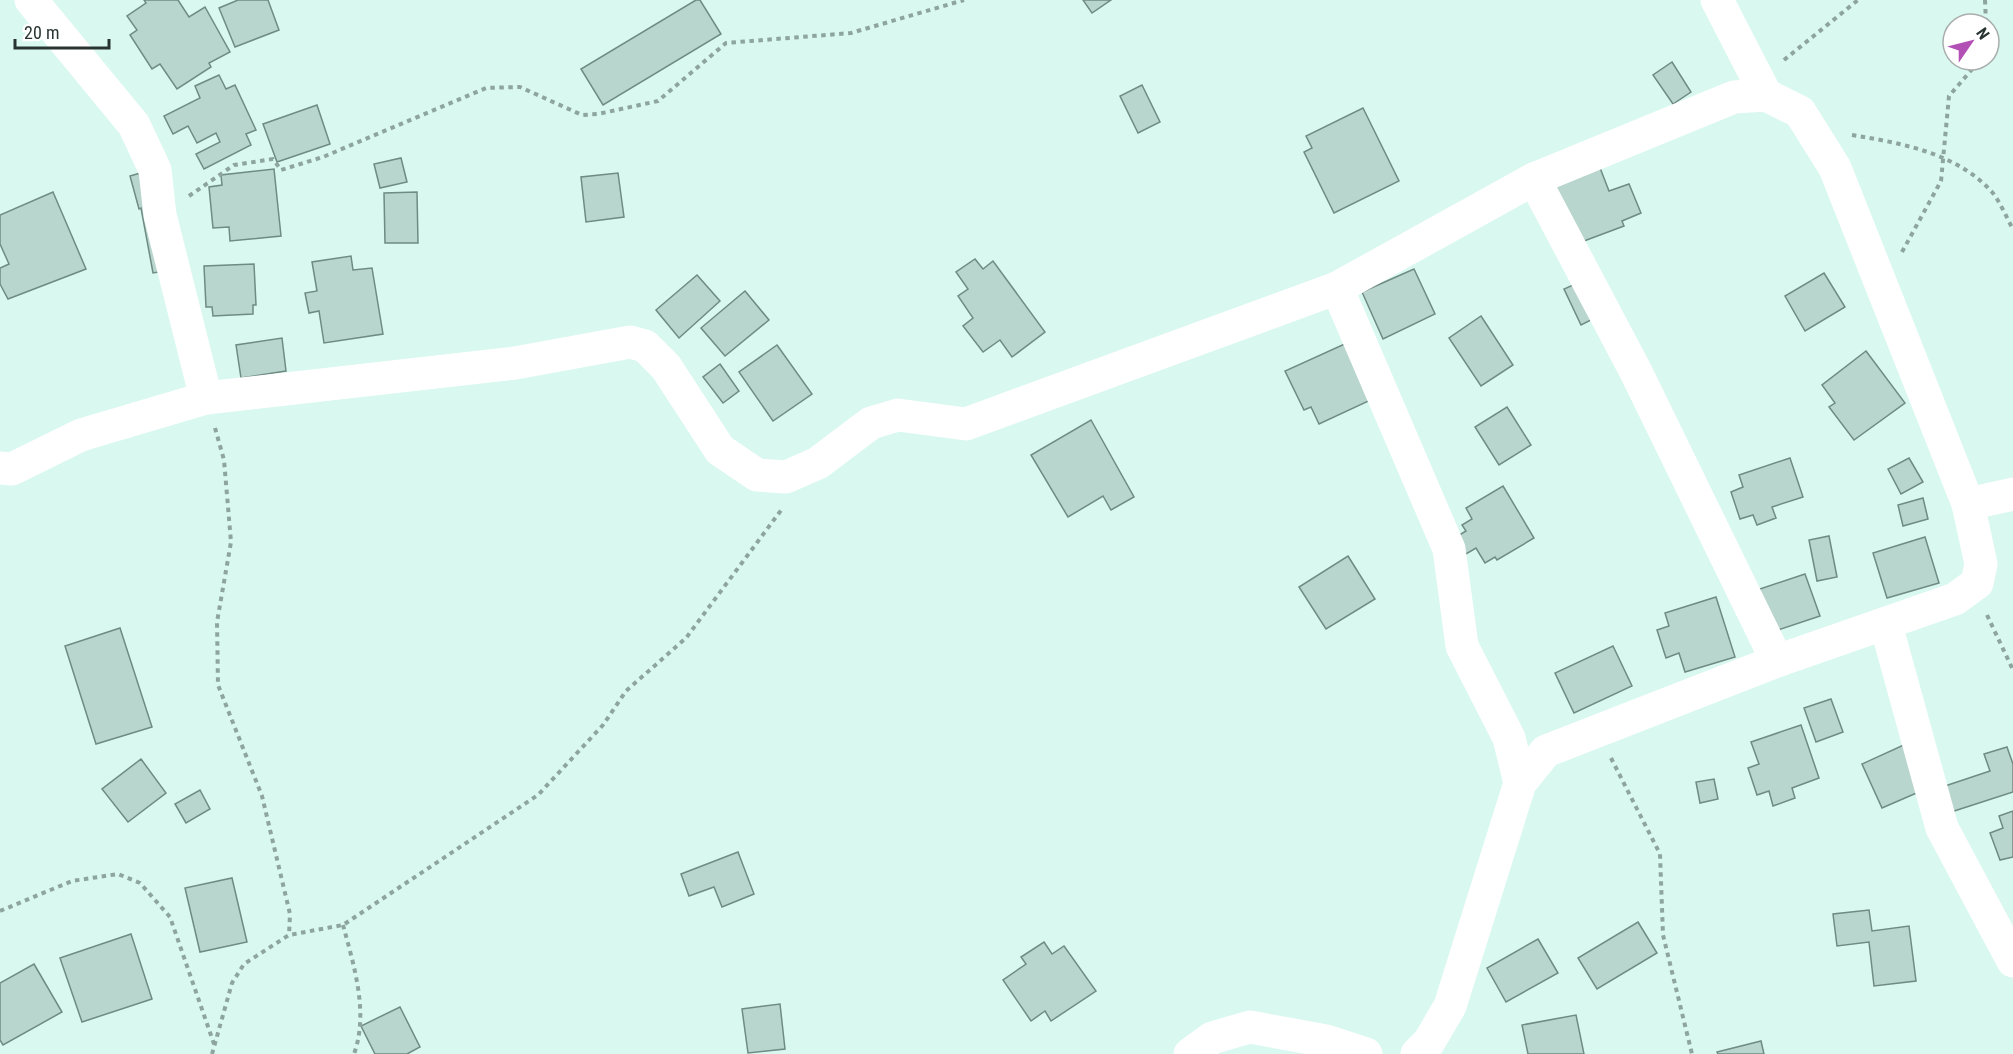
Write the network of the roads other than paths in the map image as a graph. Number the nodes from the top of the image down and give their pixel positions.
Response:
1 (31, 0) edge
2 (1718, 0) edge
3 (1763, 86) junction
4 (1533, 178) junction
5 (1337, 288) junction
6 (206, 398) junction
7 (0, 468) edge
8 (2013, 494) edge
9 (1968, 504) junction
10 (1886, 625) junction
11 (1777, 661) junction
12 (1520, 783) junction
13 (2013, 961) edge
14 (1190, 1054) edge
15 (1366, 1054) edge
16 (1417, 1054) edge

1 - 6 street
2 - 3 street
3 - 4 street
3 - 9 street
4 - 5 street
4 - 11 street
5 - 6 street
5 - 12 street
6 - 7 street
8 - 9 street
9 - 10 street
10 - 11 street
10 - 13 street
11 - 12 street
12 - 16 street
14 - 15 street

